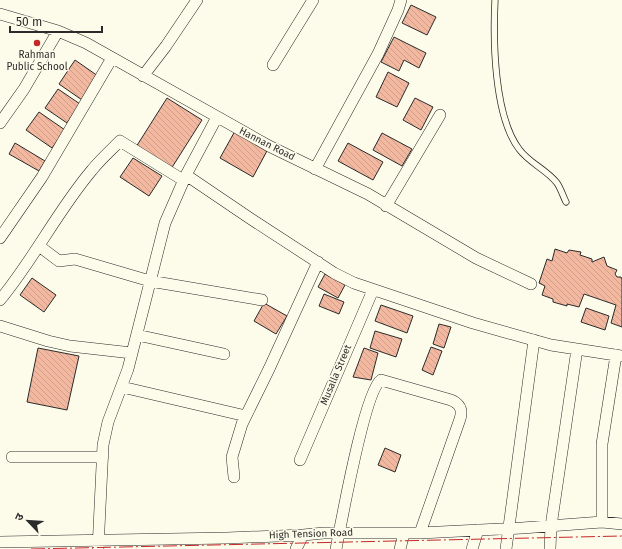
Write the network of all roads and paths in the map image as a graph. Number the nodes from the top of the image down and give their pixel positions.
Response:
1 (197, 0) edge
2 (313, 0) edge
3 (402, 0) edge
4 (495, 0) edge
5 (0, 14) edge
6 (58, 31) junction
7 (112, 58) junction
8 (273, 66) dead end
9 (143, 76) junction
10 (440, 115) dead end
11 (217, 117) junction
12 (0, 123) edge
13 (315, 169) junction
14 (184, 177) junction
15 (566, 202) dead end
16 (386, 206) junction
17 (0, 238) edge
18 (39, 246) junction
19 (318, 262) junction
20 (150, 281) junction
21 (531, 284) dead end
22 (373, 290) junction
23 (0, 300) edge
24 (262, 300) dead end
25 (0, 326) edge
26 (137, 335) junction
27 (534, 340) junction
28 (577, 349) junction
29 (132, 353) junction
30 (224, 354) dead end
31 (619, 356) edge
32 (122, 386) junction
33 (246, 416) junction
34 (12, 457) dead end
35 (103, 457) junction
36 (300, 460) dead end
37 (234, 477) dead end
38 (602, 522) junction
39 (622, 524) edge
40 (550, 526) junction
41 (508, 528) junction
42 (478, 530) junction
43 (339, 532) junction
44 (404, 533) junction
45 (420, 533) junction
46 (303, 535) junction
47 (0, 542) edge
48 (98, 544) edge
49 (158, 544) edge
50 (296, 549) edge
51 (336, 549) edge
52 (400, 549) edge
53 (472, 549) edge
54 (506, 549) edge
55 (550, 549) edge

1 - 9 street
2 - 8 street
3 - 13 street
4 - 15 lane
5 - 6 street, Hannan Road
6 - 7 street, Hannan Road
6 - 12 street
7 - 9 street, Hannan Road
7 - 17 street
9 - 11 street, Hannan Road
10 - 16 street
11 - 13 street, Hannan Road
11 - 14 street
13 - 16 street, Hannan Road
14 - 18 street
14 - 19 street
14 - 20 street
16 - 21 street, Hannan Road
18 - 20 street
18 - 23 street
19 - 22 street
19 - 33 street
20 - 24 street
20 - 26 street
22 - 27 street
22 - 36 street, Musalla Street
25 - 29 street
26 - 29 street
26 - 30 street
27 - 28 street
27 - 41 street
28 - 31 street
28 - 40 street
29 - 32 street
31 - 38 street
32 - 33 street
32 - 35 street
33 - 37 street
34 - 35 street
35 - 48 street
38 - 39 street, High Tension Road
38 - 40 street, High Tension Road
40 - 41 street, High Tension Road
40 - 55 street
41 - 42 street, High Tension Road
41 - 54 street
42 - 45 street, High Tension Road
42 - 53 street
43 - 44 street, High Tension Road
43 - 45 street
43 - 46 street, High Tension Road
43 - 51 street
44 - 45 street, High Tension Road
44 - 52 street
46 - 49 street, High Tension Road
46 - 50 street
47 - 48 street, High Tension Road
48 - 49 street, High Tension Road

